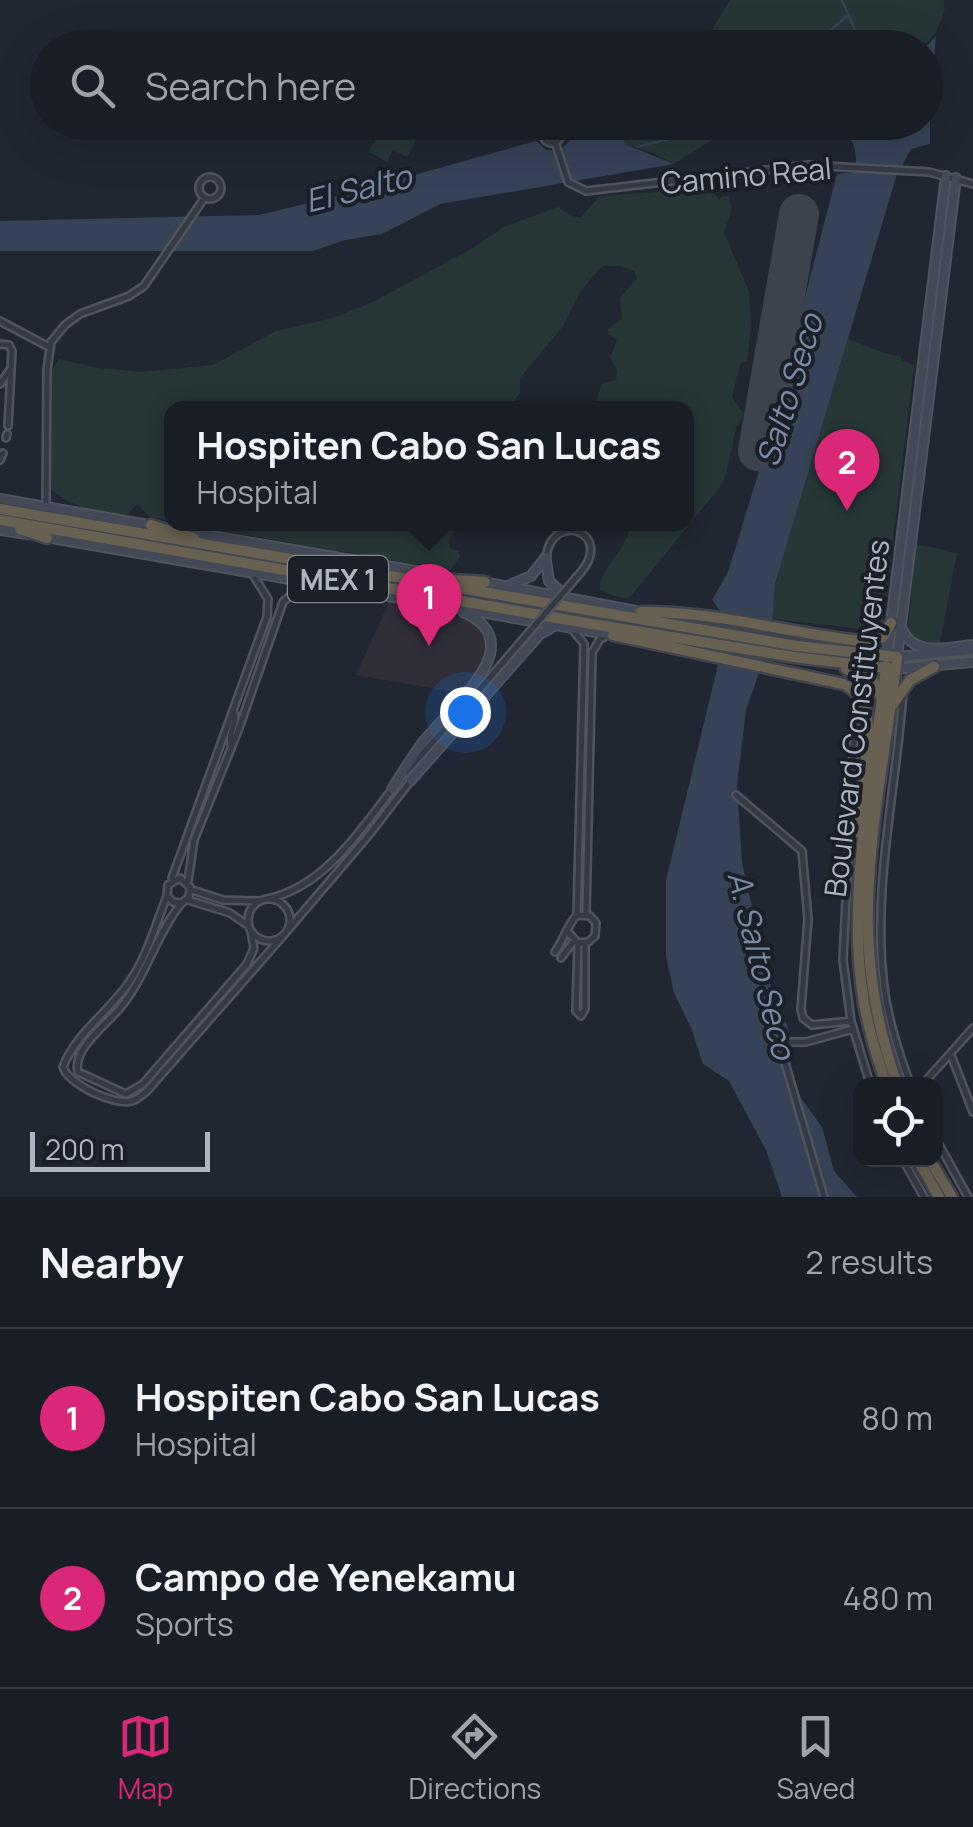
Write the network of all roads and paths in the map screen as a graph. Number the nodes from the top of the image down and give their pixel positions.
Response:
1 (555, 142) dead end
2 (951, 177) junction
3 (973, 184) edge
4 (205, 197) junction
5 (0, 322) edge
6 (0, 344) edge
7 (49, 347) junction
8 (10, 369) junction
9 (0, 384) edge
10 (7, 432) dead end
11 (0, 499) edge
12 (46, 507) junction
13 (0, 510) edge
14 (0, 525) edge
15 (152, 525) junction
16 (164, 527) edge
17 (164, 529) edge
18 (172, 531) edge
19 (187, 531) edge
20 (566, 531) edge
21 (574, 531) edge
22 (47, 538) joint
23 (243, 552) junction
24 (546, 557) junction
25 (252, 573) junction
26 (377, 574) junction
27 (485, 582) junction
28 (307, 583) junction
29 (499, 585) junction
30 (568, 597) junction
31 (454, 608) junction
32 (507, 608) junction
33 (641, 612) junction
34 (896, 624) junction
35 (565, 627) junction
36 (677, 629) junction
37 (640, 630) junction
38 (611, 635) junction
39 (870, 642) junction
40 (973, 647) edge
41 (814, 648) junction
42 (799, 654) junction
43 (891, 662) junction
44 (973, 662) edge
45 (934, 667) junction
46 (904, 688) junction
47 (857, 690) junction
48 (887, 704) junction
49 (233, 710) junction
50 (434, 742) junction
51 (232, 746) junction
52 (582, 766) junction
53 (590, 768) junction
54 (411, 780) junction
55 (392, 788) junction
56 (736, 795) dead end
57 (862, 844) junction
58 (578, 871) junction
59 (588, 871) junction
60 (171, 881) junction
61 (189, 885) junction
62 (167, 896) junction
63 (264, 900) junction
64 (184, 902) junction
65 (586, 914) junction
66 (576, 916) junction
67 (250, 930) junction
68 (285, 934) junction
69 (569, 934) junction
70 (579, 942) junction
71 (554, 952) dead end
72 (560, 958) dead end
73 (852, 1025) junction
74 (972, 1032) edge
75 (950, 1056) junction
76 (868, 1077) edge
77 (884, 1077) edge
78 (895, 1077) edge
79 (908, 1077) edge
80 (930, 1077) edge
81 (973, 1112) edge
82 (943, 1151) edge
83 (907, 1167) edge
84 (922, 1167) edge
85 (934, 1167) edge
86 (824, 1197) edge
87 (924, 1197) edge
88 (939, 1197) edge
89 (952, 1197) edge
90 (968, 1197) edge

1 - 2 street, Camino Real
2 - 3 street, Camino Real
2 - 34 main road, Boulevard Constituyentes
4 - 4 street
4 - 7 street
5 - 7 street
6 - 8 street
7 - 12 street
8 - 9 street
8 - 10 street
11 - 12 main road
12 - 15 main road
13 - 23 highway, MEX 1
14 - 22 highway
14 - 32 highway, MEX 1
15 - 16 main road
15 - 17 highway
18 - 23 highway
19 - 27 main road
20 - 24 street, bridge
21 - 50 street, bridge
22 - 25 main road
23 - 26 highway, MEX 1
24 - 29 main road
24 - 30 main road
25 - 28 main road
25 - 49 street
26 - 27 highway
26 - 36 highway, MEX 1
27 - 29 main road
28 - 31 main road
28 - 51 street
29 - 30 main road
30 - 33 main road
31 - 32 highway
31 - 35 main road
31 - 55 main road
32 - 37 highway, MEX 1
33 - 36 highway
33 - 39 highway
34 - 39 highway
34 - 40 main road
34 - 43 main road, Boulevard Constituyentes
35 - 38 main road
35 - 52 street
35 - 54 main road
36 - 37 highway, MEX 1
36 - 42 highway, MEX 1
37 - 38 highway
38 - 47 highway
38 - 53 street
39 - 41 highway
40 - 43 main road
41 - 42 highway, MEX 1
41 - 43 highway, MEX 1
42 - 43 highway, MEX 1
42 - 48 highway, MEX 1
43 - 45 main road
43 - 48 highway, Boulevard Constituyentes
44 - 45 main road
45 - 46 highway
46 - 48 highway
46 - 79 street
47 - 57 highway
47 - 73 street
48 - 57 highway, Boulevard Constituyentes
48 - 78 highway, Boulevard Constituyentes
49 - 51 street
49 - 60 street
50 - 54 street
50 - 55 street
51 - 61 street
52 - 53 street
52 - 58 street
53 - 59 street
54 - 68 street
55 - 63 street
56 - 73 street
57 - 77 highway, Boulevard Constituyentes
58 - 59 street
58 - 66 street
59 - 65 street
60 - 61 street
60 - 62 street
61 - 63 street
61 - 64 street
62 - 64 street
62 - 68 street
63 - 67 street
63 - 68 street
64 - 67 street
64 - 67 street
65 - 66 street
65 - 70 street
66 - 69 street
67 - 68 street
69 - 70 street
69 - 71 street
70 - 70 street
70 - 72 street
73 - 76 street
73 - 86 street
74 - 75 street
75 - 80 street
75 - 81 street
82 - 90 street
83 - 87 street
84 - 88 highway
85 - 89 highway

